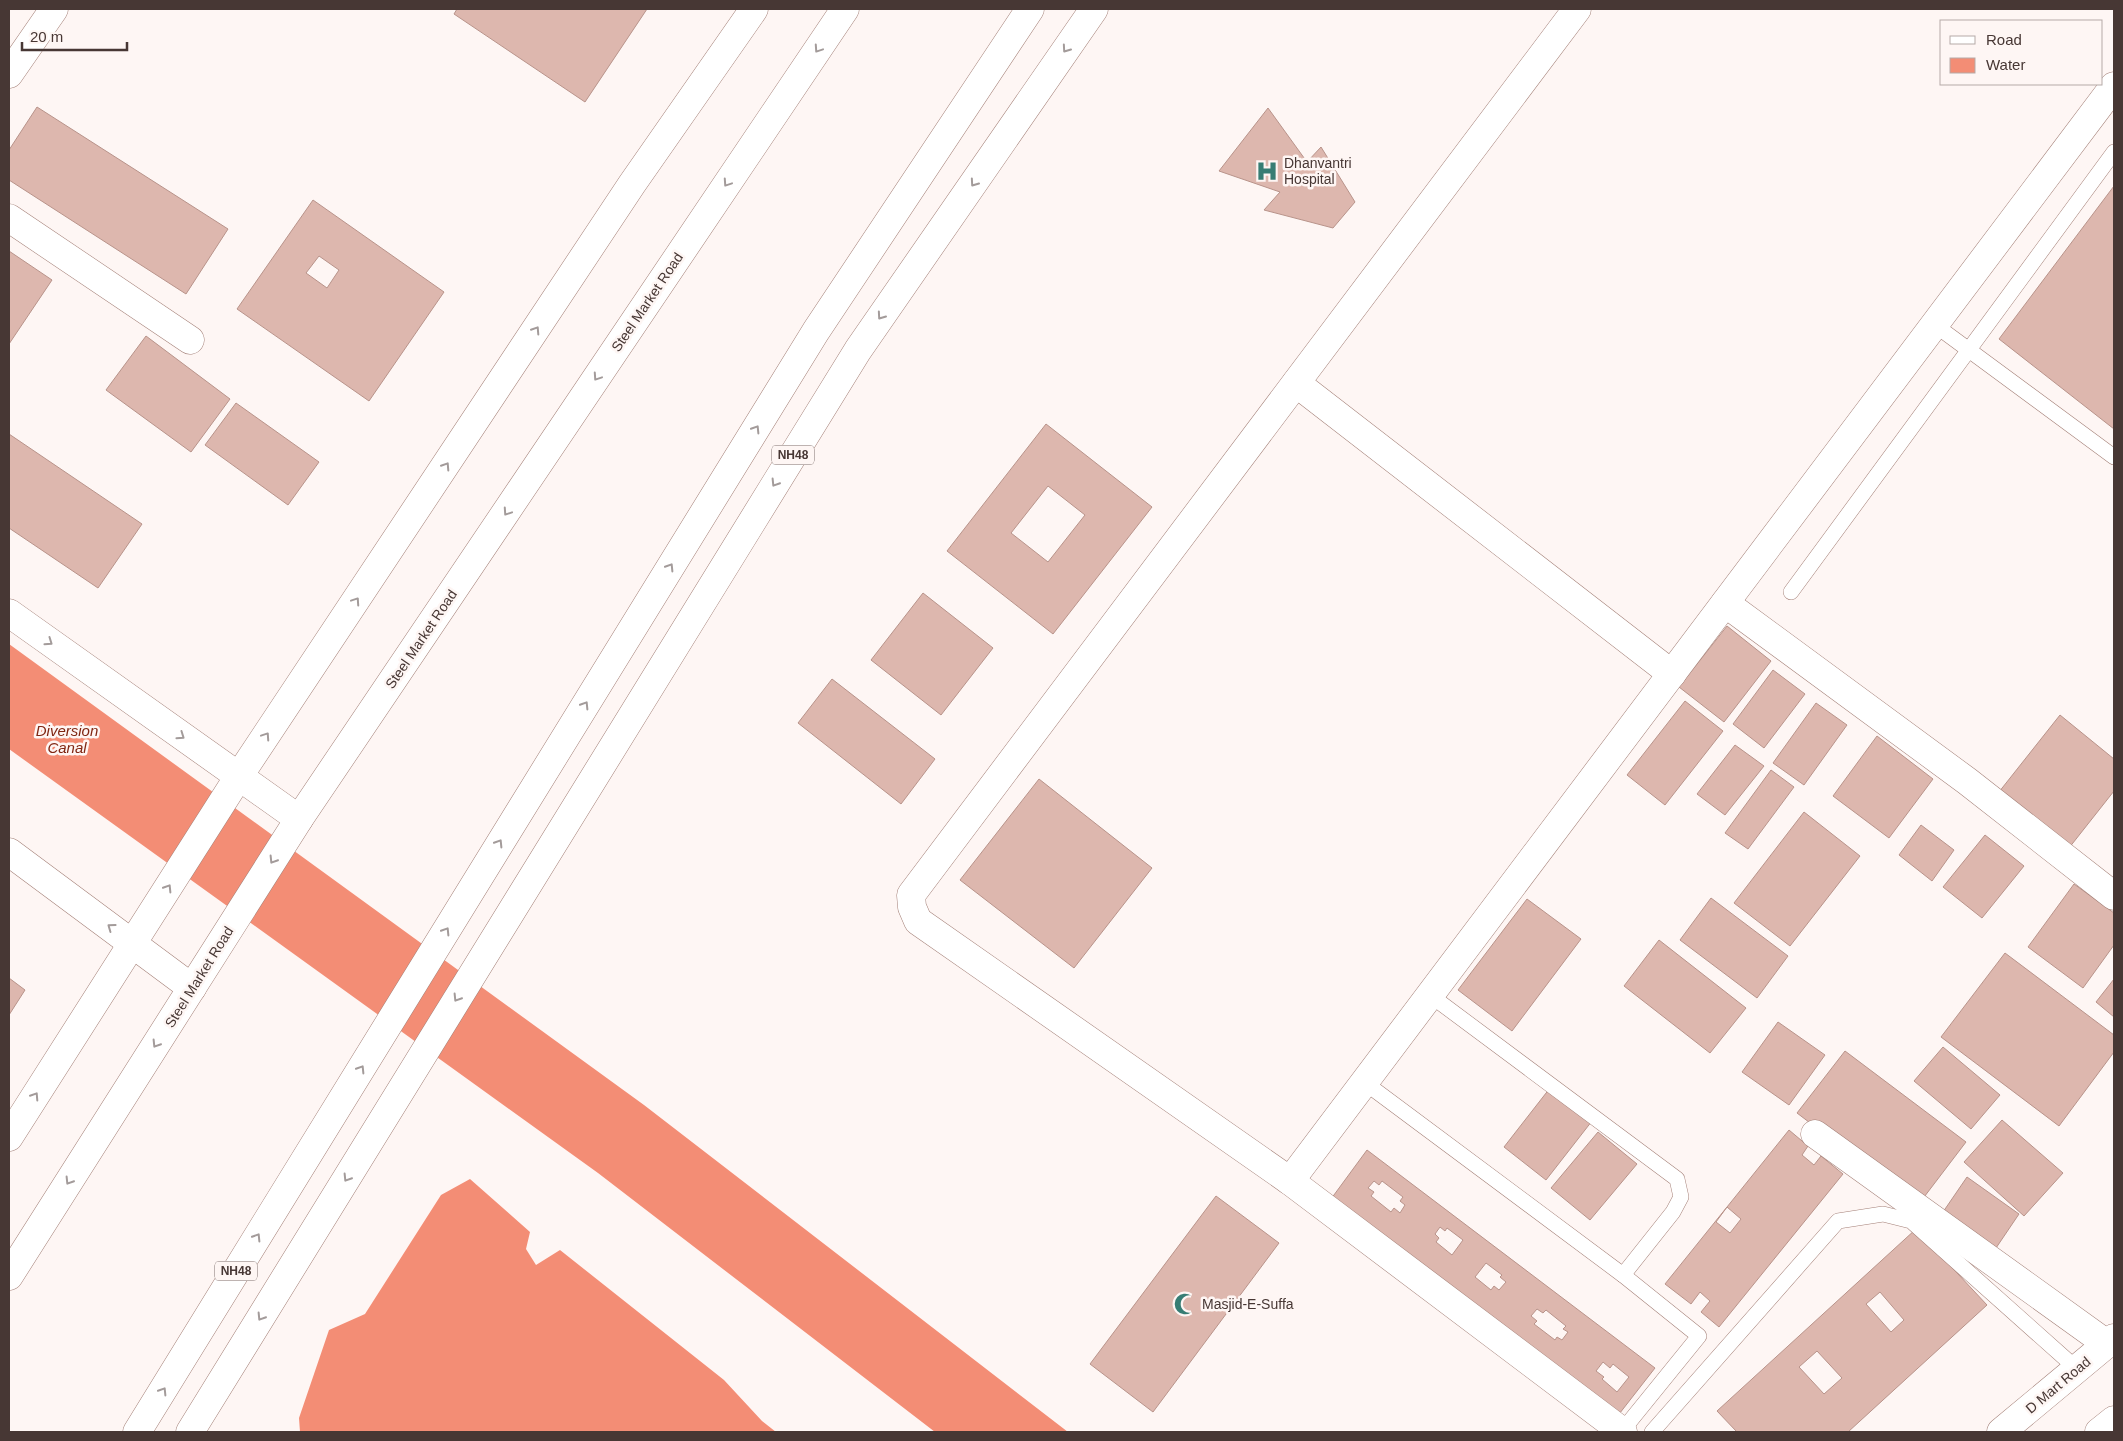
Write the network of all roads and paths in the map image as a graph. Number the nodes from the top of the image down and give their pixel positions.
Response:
1 (54, 9) edge
2 (754, 9) edge
3 (845, 9) edge
4 (1030, 9) edge
5 (1094, 9) edge
6 (1577, 9) edge
7 (9, 74) edge
8 (2114, 86) edge
9 (2114, 152) edge
10 (9, 218) edge
11 (1935, 325) junction
12 (190, 340) dead end
13 (1970, 351) junction
14 (1296, 383) junction
15 (2114, 457) edge
16 (1791, 592) dead end
17 (1725, 603) junction
18 (9, 613) edge
19 (1672, 674) junction
20 (239, 776) junction
21 (299, 819) junction
22 (9, 852) edge
23 (2114, 896) edge
24 (132, 944) junction
25 (192, 988) junction
26 (1430, 995) junction
27 (1364, 1082) junction
28 (1815, 1134) dead end
29 (9, 1137) edge
30 (1290, 1181) junction
31 (1623, 1275) junction
32 (9, 1276) edge
33 (2111, 1341) edge
34 (2078, 1369) junction
35 (2114, 1420) edge
36 (137, 1432) edge
37 (190, 1432) edge
38 (1623, 1432) edge
39 (1652, 1432) edge
40 (2001, 1432) edge
41 (2099, 1432) edge

1 - 7 main road
20 -> 2 main road
3 -> 21 main road, Steel Market Road
36 -> 4 main road, NH48
5 -> 37 main road, NH48
6 - 14 main road
8 - 11 main road
9 - 13 lane
10 - 12 main road
11 - 13 lane
11 - 17 main road
13 - 15 lane
13 - 16 lane
14 - 19 main road
14 - 30 main road
17 - 19 main road
17 - 23 main road
18 -> 20 main road
19 - 26 main road
20 - 21 main road
24 -> 20 main road
21 -> 25 main road, Steel Market Road
24 -> 22 main road
24 - 25 main road
29 -> 24 main road
25 -> 32 main road, Steel Market Road
26 - 27 main road
26 - 31 lane
27 - 30 main road
27 - 31 lane
28 - 33 main road
30 - 38 main road
31 - 38 lane
33 - 34 main road, D Mart Road
34 - 39 lane
34 - 40 main road, D Mart Road
35 - 41 main road

